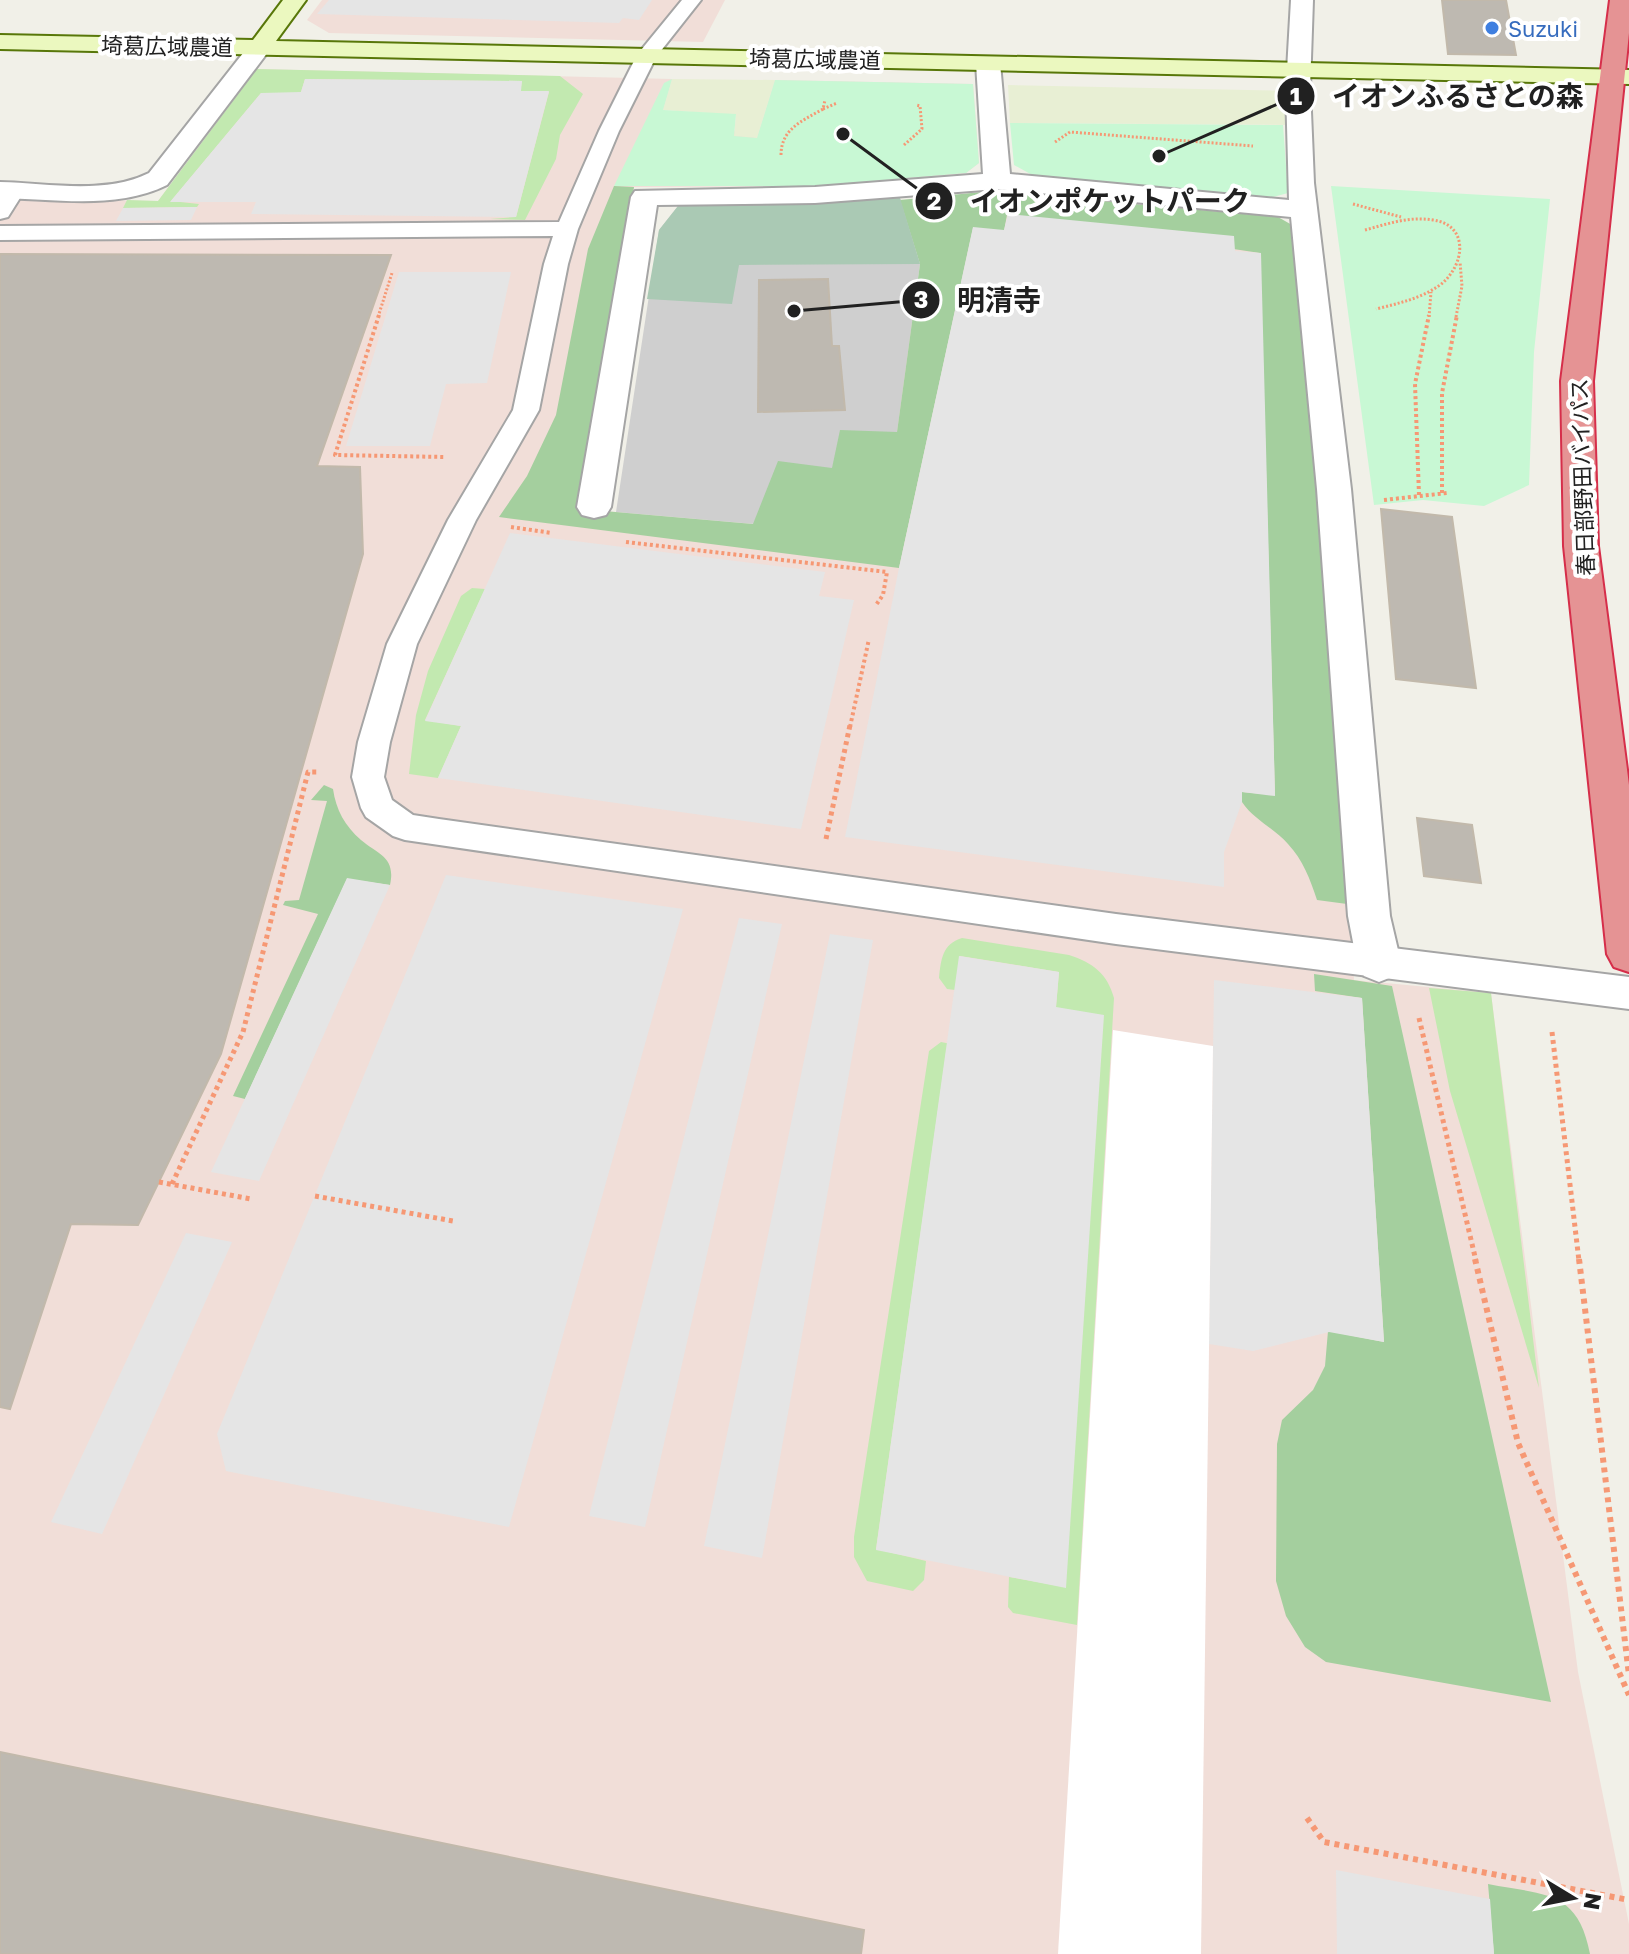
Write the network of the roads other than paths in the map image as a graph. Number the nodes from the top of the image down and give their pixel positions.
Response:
1 (295, 0) edge
2 (692, 0) edge
3 (1302, 0) edge
4 (1621, 0) edge
5 (0, 42) edge
6 (259, 48) junction
7 (647, 55) junction
8 (988, 63) junction
9 (1299, 70) junction
10 (1619, 77) edge
11 (997, 181) junction
12 (96, 191) junction
13 (5, 197) edge
14 (1305, 210) junction
15 (567, 229) junction
16 (0, 233) edge
17 (71, 233) junction
18 (594, 507) dead end
19 (1629, 954) edge
20 (1393, 964) junction
21 (1629, 993) edge

1 - 6 street
2 - 7 lane
3 - 9 street
4 - 10 highway, 春日部野田バイパス
5 - 6 street, 埼葛広域農道
6 - 7 street, 埼葛広域農道
6 - 12 street
7 - 8 street, 埼葛広域農道
7 - 15 lane
8 - 9 street, 埼葛広域農道
8 - 11 street
9 - 10 street, 埼葛広域農道
9 - 14 street
10 - 19 highway, 春日部野田バイパス
11 - 14 street
11 - 18 street
12 - 13 street
12 - 17 lane
14 - 20 street
15 - 17 lane
15 - 20 lane
16 - 17 lane
20 - 21 lane

